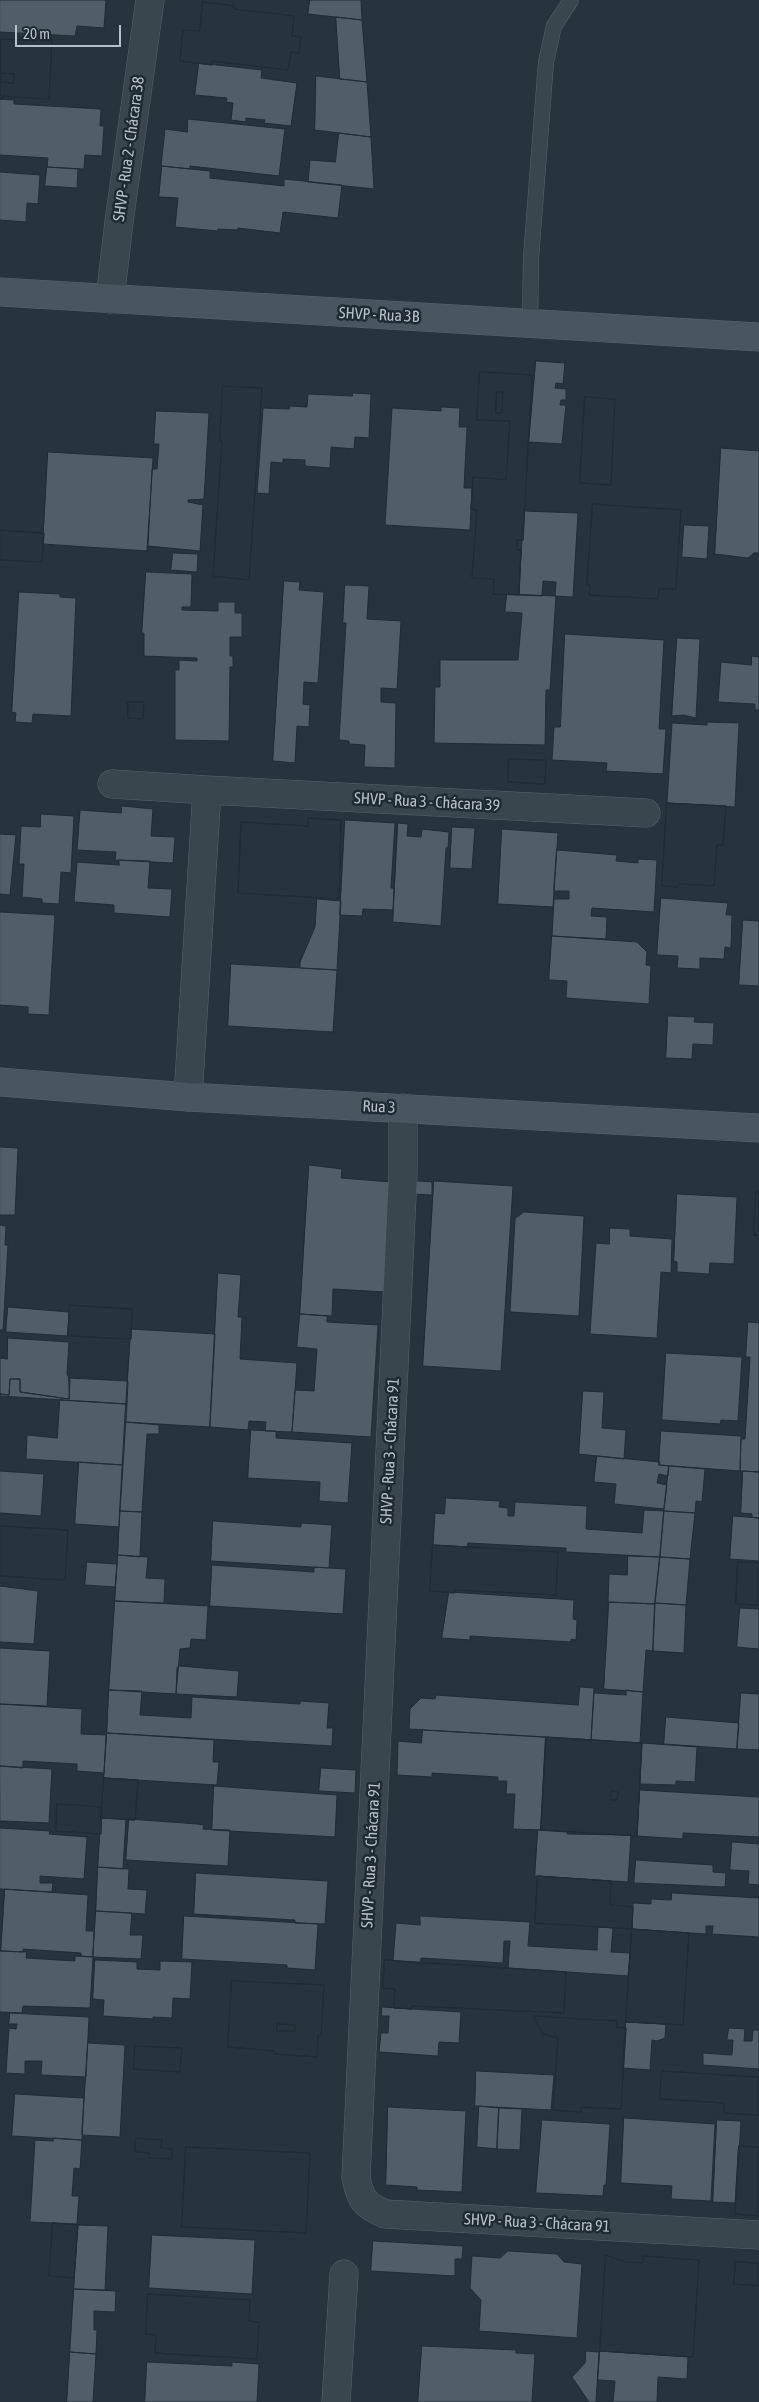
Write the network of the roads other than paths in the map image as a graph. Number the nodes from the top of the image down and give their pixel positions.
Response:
1 (150, 0) edge
2 (571, 0) edge
3 (0, 292) edge
4 (110, 299) junction
5 (530, 324) junction
6 (759, 337) edge
7 (112, 784) dead end
8 (206, 790) junction
9 (646, 814) dead end
10 (0, 1082) edge
11 (188, 1097) junction
12 (403, 1108) junction
13 (759, 1128) edge
14 (759, 2235) edge
15 (344, 2274) dead end
16 (336, 2402) edge

1 - 4 street, SHVP - Rua 2 - Chácara 38
2 - 5 lane
3 - 4 street, SHVP - Rua 3B
4 - 5 street, SHVP - Rua 3B
5 - 6 street, SHVP - Rua 3B
7 - 8 street, SHVP - Rua 3 - Chácara 39
8 - 9 street, SHVP - Rua 3 - Chácara 39
8 - 11 street
10 - 11 street, Rua 3
11 - 12 street, Rua 3
12 - 13 street, Rua 3
12 - 14 street, SHVP - Rua 3 - Chácara 91
15 - 16 street

